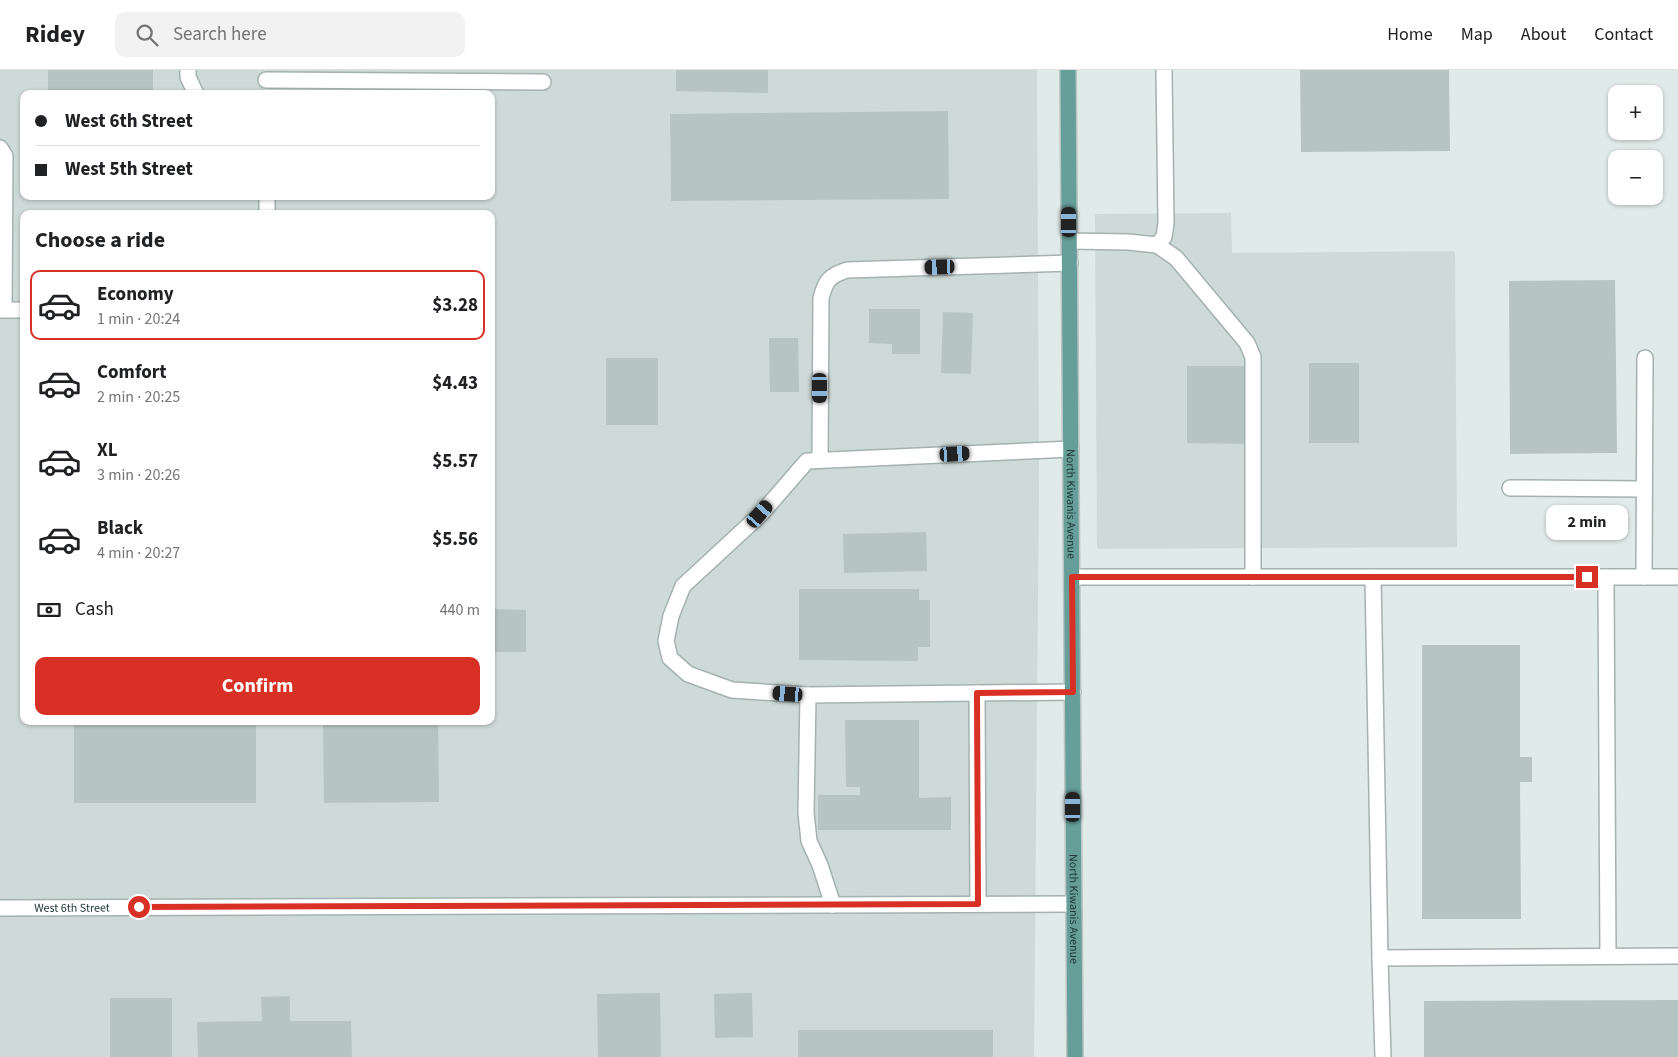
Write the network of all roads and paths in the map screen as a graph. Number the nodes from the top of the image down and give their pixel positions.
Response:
1 (188, 70) edge
2 (1068, 70) edge
3 (1164, 70) edge
4 (266, 81) edge
5 (543, 82) dead end
6 (194, 90) edge
7 (0, 148) edge
8 (1069, 241) junction
9 (1157, 245) junction
10 (1070, 263) junction
11 (2, 310) edge
12 (20, 310) edge
13 (1645, 358) dead end
14 (1071, 448) junction
15 (820, 460) junction
16 (1510, 488) dead end
17 (1644, 489) junction
18 (1606, 576) junction
19 (1644, 576) junction
20 (1678, 576) edge
21 (1072, 577) junction
22 (1253, 577) junction
23 (1373, 577) junction
24 (1073, 692) junction
25 (977, 693) junction
26 (808, 695) junction
27 (833, 904) junction
28 (978, 904) junction
29 (1074, 904) junction
30 (0, 908) edge
31 (1608, 956) junction
32 (1678, 956) edge
33 (1380, 958) junction
34 (1075, 1057) edge
35 (1383, 1057) edge

1 - 6 street
2 - 8 main road, North Kiwanis Avenue
3 - 9 street
4 - 5 street
7 - 11 street
8 - 9 street
8 - 10 main road, North Kiwanis Avenue
9 - 22 street
10 - 14 main road, North Kiwanis Avenue
10 - 15 street
11 - 12 street
13 - 17 street
14 - 15 street
14 - 21 main road, North Kiwanis Avenue
15 - 26 street
16 - 17 street
17 - 19 street
18 - 19 street
18 - 23 street
18 - 31 street
19 - 20 street
21 - 22 street
21 - 24 main road, North Kiwanis Avenue
22 - 23 street
23 - 33 street
24 - 25 street
24 - 29 main road, North Kiwanis Avenue
25 - 26 street
25 - 28 street
26 - 27 street
27 - 28 street, West 6th Street
27 - 30 street, West 6th Street
28 - 29 street, West 6th Street
29 - 34 main road, North Kiwanis Avenue
31 - 32 street
31 - 33 street
33 - 35 street

